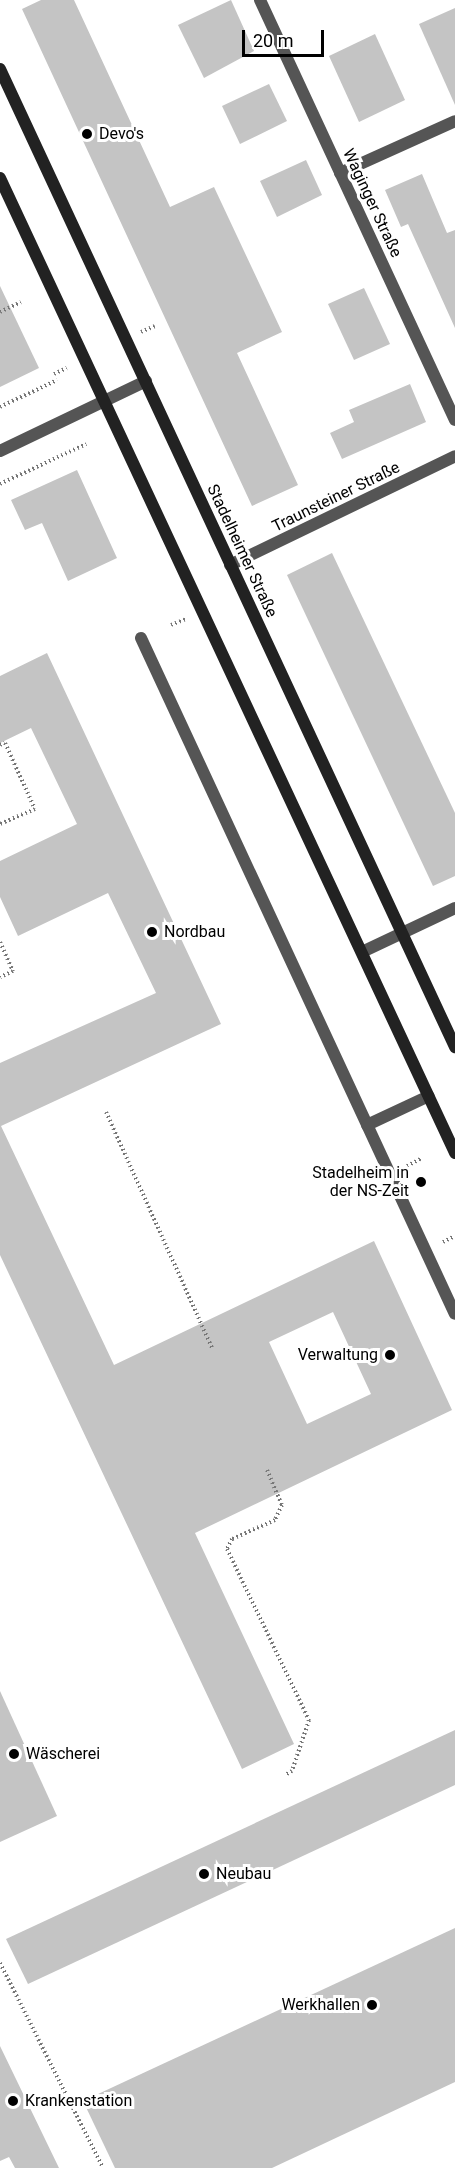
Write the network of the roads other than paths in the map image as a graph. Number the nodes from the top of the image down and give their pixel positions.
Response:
1 (260, 0) edge
2 (0, 69) edge
3 (455, 121) edge
4 (340, 173) junction
5 (0, 178) edge
6 (146, 381) junction
7 (104, 401) junction
8 (455, 420) edge
9 (0, 451) edge
10 (455, 456) edge
11 (230, 565) junction
12 (141, 638) dead end
13 (455, 908) edge
14 (403, 933) junction
15 (362, 952) junction
16 (455, 1047) edge
17 (429, 1096) junction
18 (367, 1125) junction
19 (455, 1153) edge
20 (455, 1314) edge

1 - 4 street, Waginger Straße
2 - 6 main road, Stadelheimer Straße
3 - 4 street
4 - 8 street, Waginger Straße
5 - 7 main road
6 - 7 street
6 - 11 main road, Stadelheimer Straße
7 - 9 street
7 - 15 main road
10 - 11 street, Traunsteiner Straße
11 - 14 main road, Stadelheimer Straße
12 - 18 street
13 - 14 street
14 - 15 street
14 - 16 main road, Stadelheimer Straße
15 - 17 main road
17 - 18 street
17 - 19 main road
18 - 20 street

